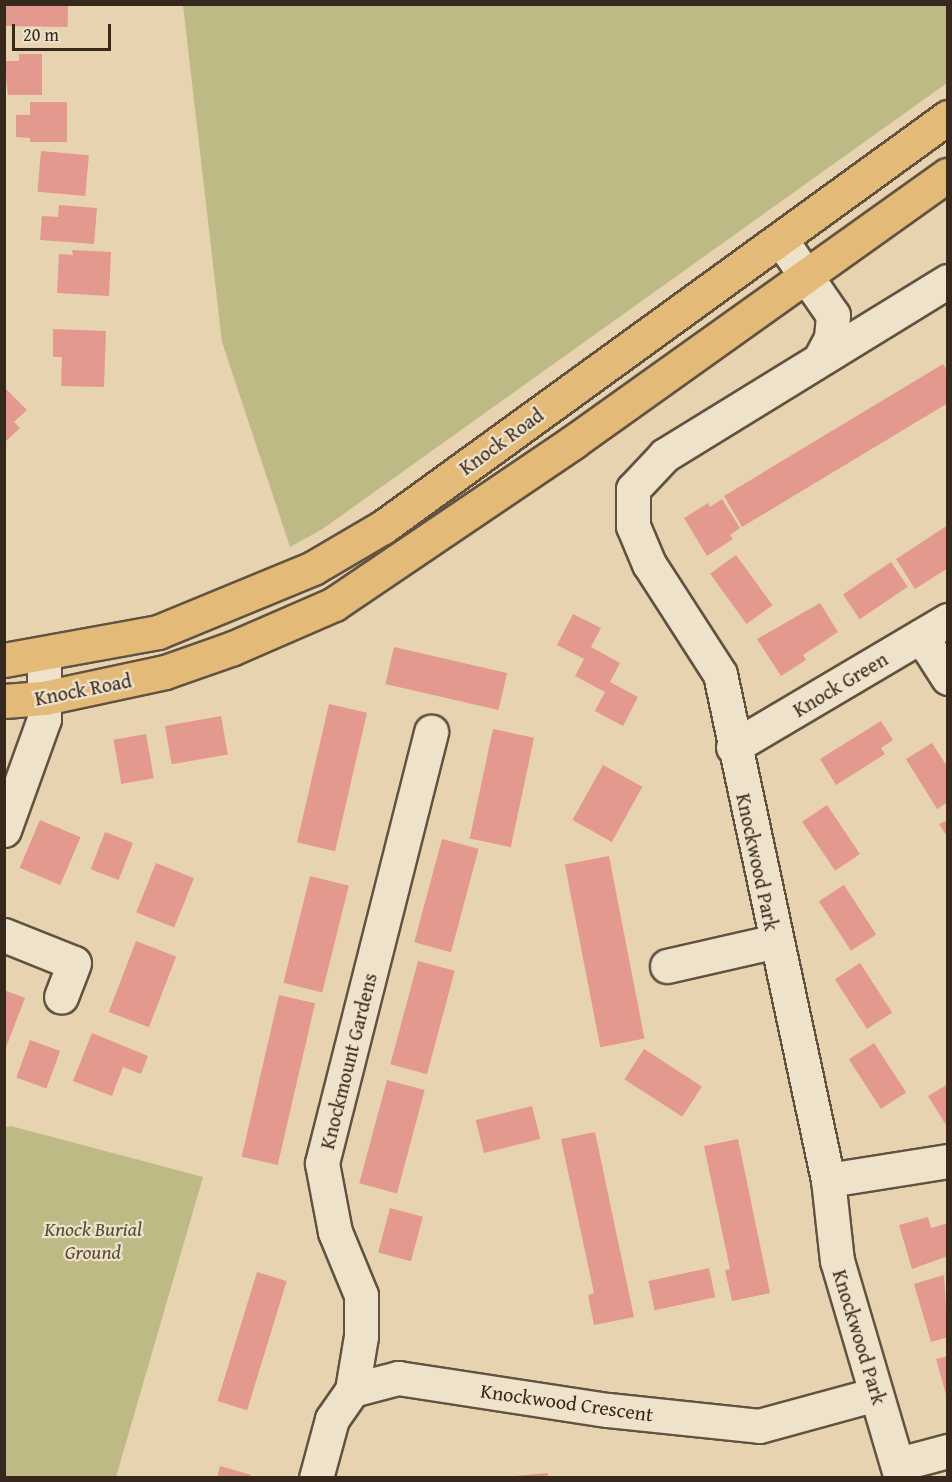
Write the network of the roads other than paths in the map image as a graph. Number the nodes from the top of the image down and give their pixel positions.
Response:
1 (948, 117) edge
2 (948, 175) edge
3 (781, 240) junction
4 (806, 276) junction
5 (948, 281) edge
6 (821, 357) junction
7 (934, 628) edge
8 (44, 654) junction
9 (4, 660) edge
10 (948, 678) edge
11 (44, 698) junction
12 (4, 701) edge
13 (431, 732) dead end
14 (733, 747) junction
15 (4, 830) edge
16 (4, 935) edge
17 (776, 941) junction
18 (667, 966) dead end
19 (62, 997) dead end
20 (948, 1161) edge
21 (828, 1180) junction
22 (352, 1390) junction
23 (876, 1394) junction
24 (948, 1451) edge
25 (900, 1471) edge
26 (316, 1478) edge

1 - 3 highway, Knock Road
2 - 4 highway, Knock Road
3 - 4 street
3 - 8 highway, Knock Road
4 - 6 street
4 - 11 highway, Knock Road
5 - 6 street, Knockwood Park
6 - 14 street, Knockwood Park
7 - 10 street
7 - 14 street, Knock Green
8 - 9 highway, Knock Road
8 - 11 street
11 - 12 highway, Knock Road
11 - 15 street
13 - 22 street, Knockmount Gardens
14 - 17 street, Knockwood Park
16 - 19 street
17 - 18 street
17 - 21 street, Knockwood Park
20 - 21 street
21 - 23 street, Knockwood Park
22 - 23 street, Knockwood Crescent
22 - 26 street
23 - 25 street, Knockwood Park
24 - 25 street

